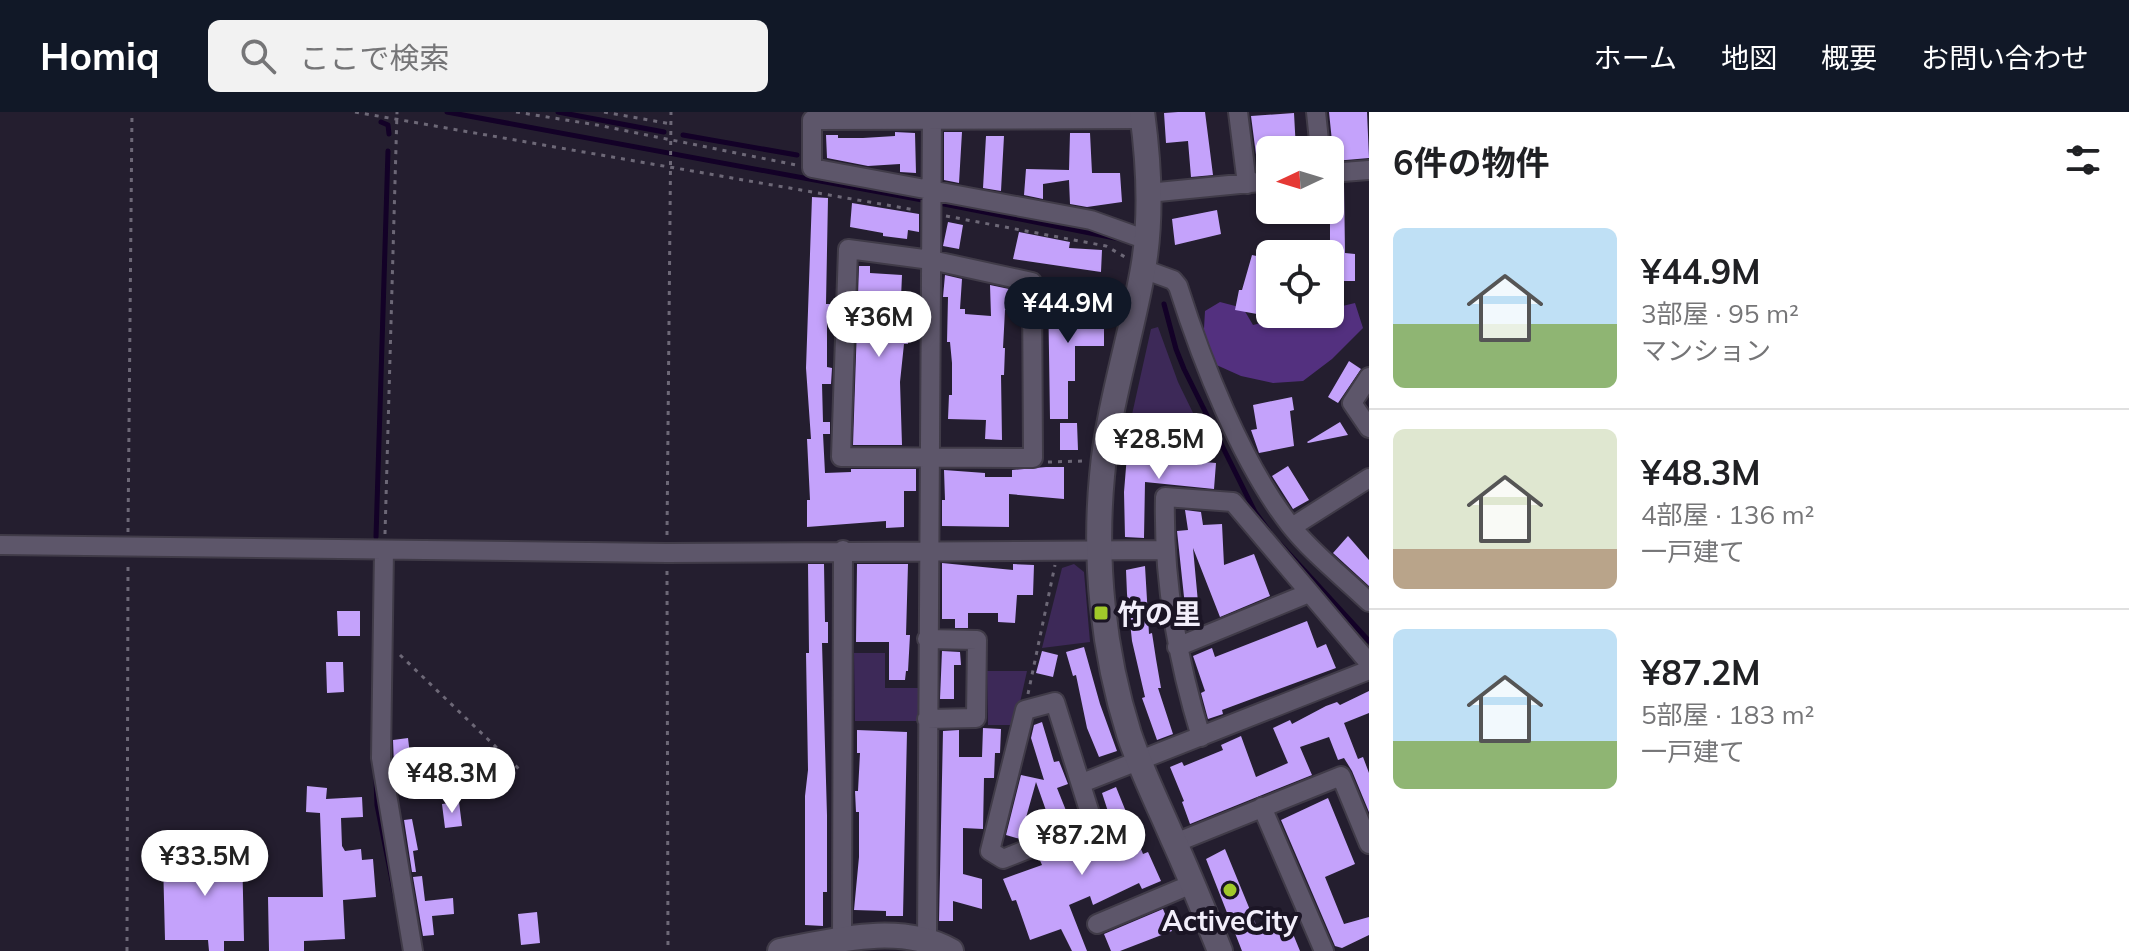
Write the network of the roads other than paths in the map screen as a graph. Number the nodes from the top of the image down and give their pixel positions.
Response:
1 (1238, 112) edge
2 (1316, 112) edge
3 (932, 116) edge
4 (1142, 116) edge
5 (1319, 136) edge
6 (1369, 170) edge
7 (1344, 172) edge
8 (1256, 183) edge
9 (1247, 184) junction
10 (1148, 193) junction
11 (932, 202) junction
12 (1147, 240) junction
13 (931, 260) junction
14 (1135, 264) junction
15 (1369, 377) edge
16 (1369, 428) edge
17 (928, 457) junction
18 (1369, 478) edge
19 (1292, 527) junction
20 (0, 545) edge
21 (384, 550) junction
22 (843, 550) junction
23 (1164, 550) junction
24 (929, 551) junction
25 (1100, 552) junction
26 (1309, 593) junction
27 (1369, 602) edge
28 (927, 639) junction
29 (1177, 647) junction
30 (1369, 663) edge
31 (1369, 670) edge
32 (927, 719) junction
33 (1201, 737) junction
34 (1139, 762) junction
35 (1082, 783) junction
36 (1262, 807) junction
37 (1365, 824) edge
38 (1175, 843) junction
39 (1369, 844) edge
40 (1192, 884) junction
41 (1097, 924) dead end
42 (842, 939) junction
43 (927, 941) junction
44 (413, 951) edge
45 (780, 951) edge
46 (951, 951) edge
47 (1220, 951) edge
48 (1324, 951) edge

1 - 9 street
2 - 5 street
3 - 4 street
3 - 11 street
3 - 11 street
4 - 10 street
6 - 7 street
8 - 9 street
9 - 10 street
10 - 12 street
11 - 12 street
11 - 13 street
12 - 14 street
13 - 17 street
13 - 17 street
13 - 17 street
14 - 19 street
14 - 25 street
15 - 16 street
17 - 24 street
18 - 19 street
19 - 27 street
20 - 21 street
21 - 22 street
21 - 44 street
22 - 24 street
22 - 42 street
23 - 25 street
23 - 26 street
23 - 29 street
24 - 25 street
24 - 28 street
25 - 34 street
26 - 29 street
26 - 30 street
28 - 32 street
28 - 32 street
29 - 33 street
31 - 33 street
32 - 43 street
33 - 34 street
34 - 35 street
34 - 38 street
35 - 35 street
36 - 37 street
36 - 38 street
36 - 48 street
37 - 39 street
38 - 40 street
40 - 41 street
40 - 47 street
42 - 43 street
42 - 45 street
43 - 46 street

